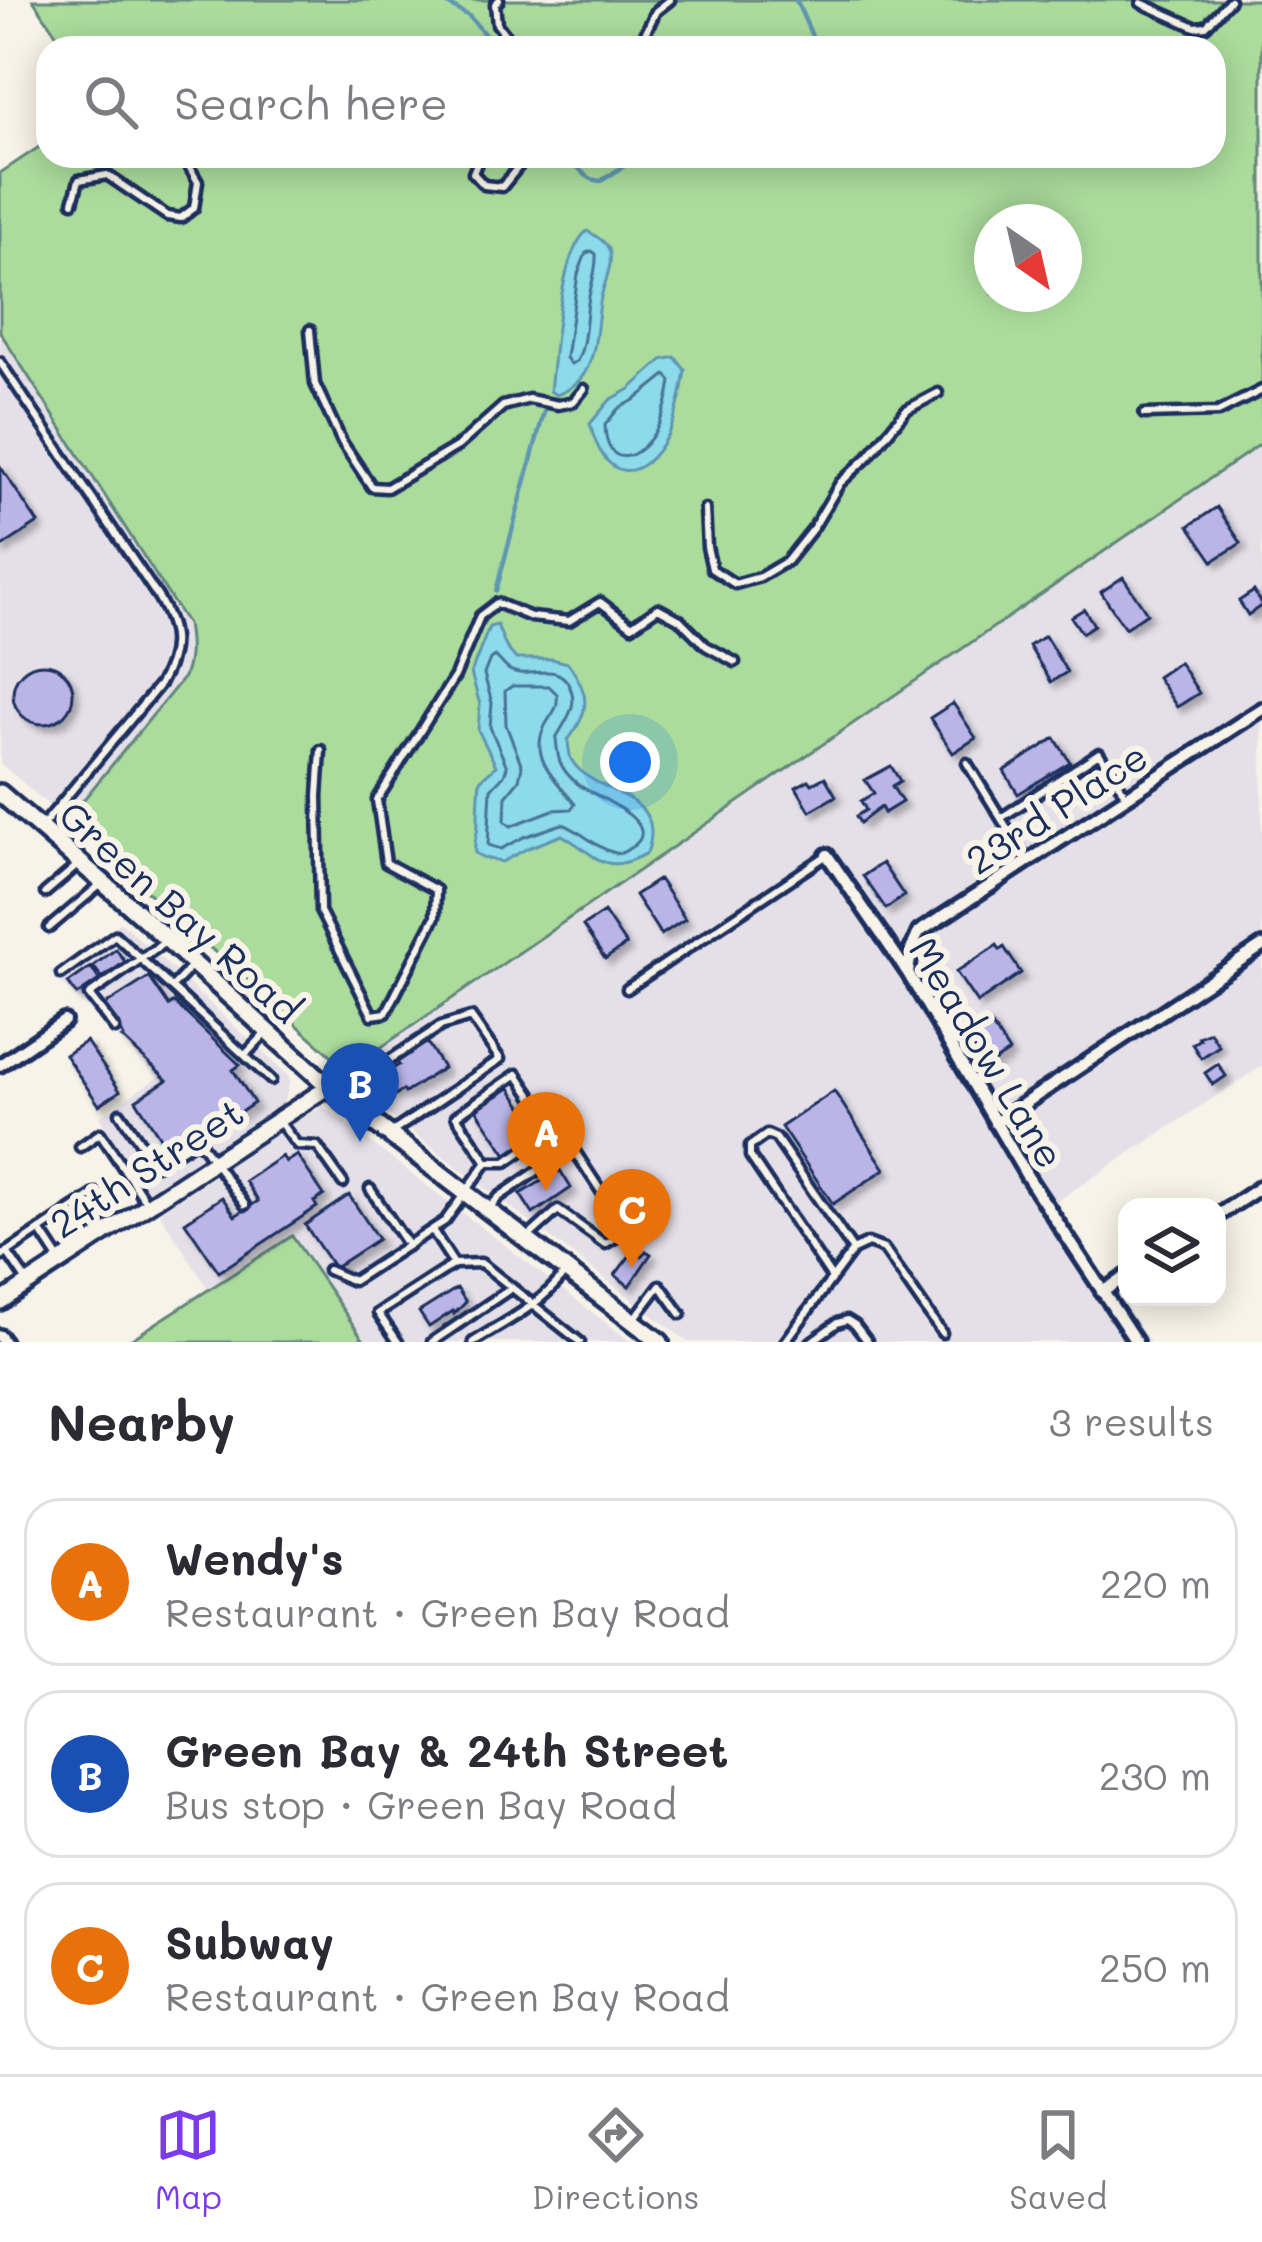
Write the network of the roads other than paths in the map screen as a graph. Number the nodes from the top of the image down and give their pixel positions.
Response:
1 (499, 0) edge
2 (670, 0) edge
3 (1230, 0) edge
4 (1141, 3) edge
5 (506, 36) edge
6 (644, 36) edge
7 (190, 168) edge
8 (475, 168) edge
9 (517, 168) edge
10 (74, 202) dead end
11 (310, 330) dead end
12 (0, 362) edge
13 (584, 389) dead end
14 (1262, 390) edge
15 (938, 393) dead end
16 (1144, 414) dead end
17 (704, 508) dead end
18 (735, 662) dead end
19 (1262, 709) edge
20 (321, 750) dead end
21 (967, 763) dead end
22 (0, 794) edge
23 (1127, 797) junction
24 (1001, 818) junction
25 (40, 828) junction
26 (827, 855) joint
27 (1028, 862) junction
28 (80, 863) junction
29 (103, 883) junction
30 (45, 893) dead end
31 (49, 928) dead end
32 (168, 940) junction
33 (1262, 946) edge
34 (142, 959) junction
35 (194, 964) junction
36 (908, 973) junction
37 (61, 974) dead end
38 (172, 987) junction
39 (627, 989) dead end
40 (64, 1021) dead end
41 (115, 1029) dead end
42 (267, 1031) junction
43 (244, 1055) junction
44 (0, 1064) edge
45 (271, 1080) dead end
46 (333, 1091) junction
47 (120, 1112) dead end
48 (278, 1120) junction
49 (995, 1123) junction
50 (388, 1135) junction
51 (80, 1147) dead end
52 (214, 1162) junction
53 (487, 1162) junction
54 (344, 1184) dead end
55 (1262, 1186) edge
56 (370, 1190) dead end
57 (96, 1193) dead end
58 (463, 1193) junction
59 (80, 1204) junction
60 (148, 1204) junction
61 (244, 1205) dead end
62 (487, 1210) junction
63 (1226, 1210) edge
64 (40, 1230) junction
65 (432, 1230) junction
66 (100, 1236) junction
67 (526, 1240) junction
68 (408, 1246) junction
69 (854, 1250) junction
70 (4, 1255) edge
71 (61, 1262) junction
72 (454, 1264) junction
73 (328, 1270) dead end
74 (566, 1271) junction
75 (832, 1278) junction
76 (1118, 1282) edge
77 (28, 1283) junction
78 (510, 1289) junction
79 (1102, 1292) junction
80 (0, 1302) edge
81 (532, 1306) junction
82 (681, 1314) dead end
83 (632, 1321) junction
84 (942, 1333) dead end
85 (398, 1342) edge
86 (432, 1342) edge
87 (473, 1342) edge
88 (580, 1342) edge
89 (660, 1342) edge
90 (784, 1342) edge
91 (811, 1342) edge
92 (868, 1342) edge
93 (1136, 1342) edge

1 - 5 lane
2 - 6 lane
3 - 4 lane
7 - 10 lane
8 - 9 lane
11 - 13 lane
12 - 25 lane
14 - 16 lane
15 - 17 lane
18 - 20 lane
19 - 23 street, 23rd Place
21 - 24 lane
22 - 25 main road, Green Bay Road
23 - 24 lane
23 - 27 street, 23rd Place
24 - 27 lane
25 - 28 main road, Green Bay Road
26 - 36 street, Meadow Lane
26 - 39 lane
27 - 36 street, 23rd Place
28 - 29 main road, Green Bay Road
28 - 30 lane
29 - 31 lane
29 - 32 main road, Green Bay Road
32 - 34 lane
32 - 35 main road, Green Bay Road
33 - 49 street
34 - 37 lane
34 - 38 lane
34 - 41 lane
35 - 38 lane
35 - 42 main road, Green Bay Road
36 - 49 street, Meadow Lane
38 - 43 lane
40 - 44 street
42 - 43 lane
42 - 46 main road, Green Bay Road
43 - 45 lane
46 - 48 street, 24th Street
46 - 50 main road, Green Bay Road
46 - 50 lane
47 - 52 lane
48 - 52 street, 24th Street
48 - 54 lane
49 - 79 street, Meadow Lane
50 - 58 main road, Green Bay Road
51 - 60 lane
52 - 60 street, 24th Street
52 - 61 lane
53 - 53 lane
53 - 58 lane
55 - 63 street
56 - 68 lane
57 - 59 lane
58 - 62 main road, Green Bay Road
58 - 65 lane
59 - 64 lane
59 - 66 lane
60 - 66 street, 24th Street
62 - 67 main road, Green Bay Road
62 - 67 lane
64 - 70 lane
64 - 71 lane
65 - 68 lane
65 - 72 lane
66 - 71 street, 24th Street
67 - 74 main road, Green Bay Road
68 - 73 lane
69 - 75 lane
69 - 75 lane
69 - 84 lane
70 - 77 lane
71 - 77 street, 24th Street
72 - 78 lane
72 - 85 lane
74 - 81 lane
74 - 83 main road, Green Bay Road
75 - 90 lane
76 - 79 street
77 - 80 street, 24th Street
78 - 81 lane
78 - 86 lane
79 - 93 street, Meadow Lane
81 - 87 lane
81 - 88 lane
82 - 83 lane
83 - 89 main road, Green Bay Road
91 - 92 lane

